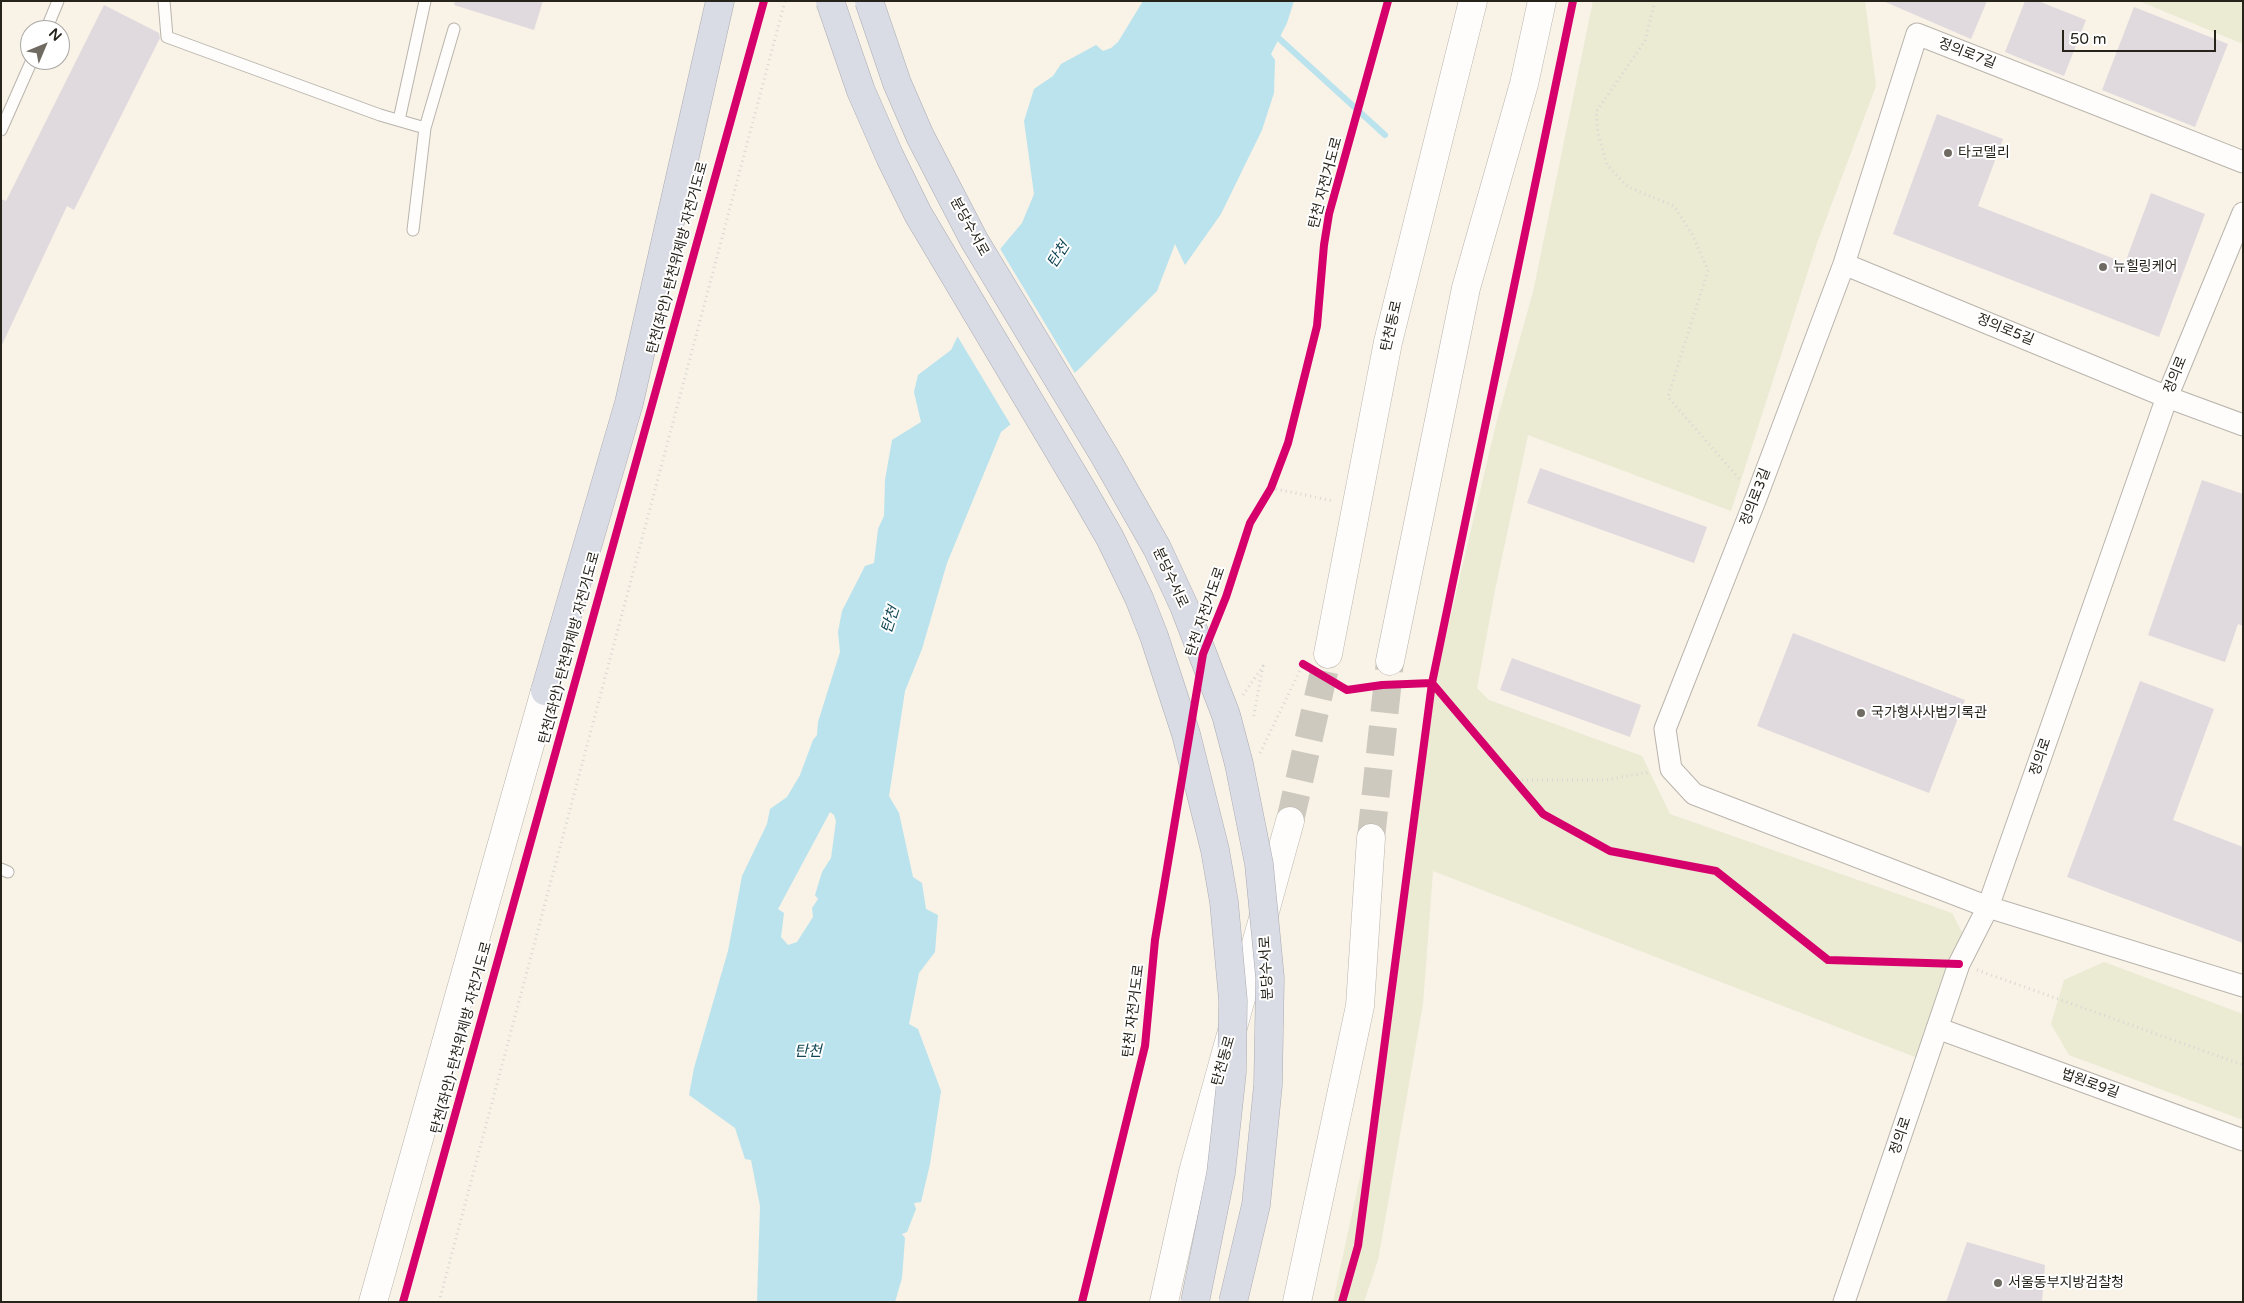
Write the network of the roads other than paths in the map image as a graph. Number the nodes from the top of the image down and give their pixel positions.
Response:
1 (58, 1) edge
2 (164, 1) edge
3 (426, 1) edge
4 (707, 1) edge
5 (720, 1) edge
6 (830, 1) edge
7 (869, 1) edge
8 (1473, 1) edge
9 (1542, 1) edge
10 (50, 20) edge
11 (454, 29) dead end
12 (28, 70) edge
13 (399, 120) junction
14 (425, 128) junction
15 (1, 130) edge
16 (2243, 162) edge
17 (2243, 213) edge
18 (413, 230) dead end
19 (1844, 264) junction
20 (2167, 397) junction
21 (2243, 424) edge
22 (1390, 661) tunnel mouth
23 (1316, 666) tunnel mouth
24 (545, 691) junction
25 (1290, 821) tunnel mouth
26 (1371, 838) tunnel mouth
27 (1988, 906) junction
28 (2243, 986) edge
29 (1938, 1028) junction
30 (2243, 1140) edge
31 (373, 1302) edge
32 (1164, 1302) edge
33 (1195, 1302) edge
34 (1233, 1302) edge
35 (1296, 1302) edge
36 (1844, 1302) edge

1 - 10 lane
2 - 13 lane
3 - 13 lane
4 - 24 highway
5 - 24 highway
6 - 33 highway, bridge
7 - 34 highway, 분당수서로, bridge
8 - 23 street, 탄천동로
9 - 22 street
11 - 14 lane
12 - 15 lane
13 - 14 lane
14 - 18 lane
16 - 19 street, 정의로7길
17 - 20 street, 정의로
19 - 20 street, 정의로5길
19 - 27 street, 정의로3길
20 - 21 street, 정의로5길
20 - 27 street, 정의로
24 - 31 street
25 - 32 street, 탄천동로
26 - 35 street
27 - 28 street
27 - 29 street, 정의로
29 - 30 street, 법원로9길
29 - 36 street, 정의로

